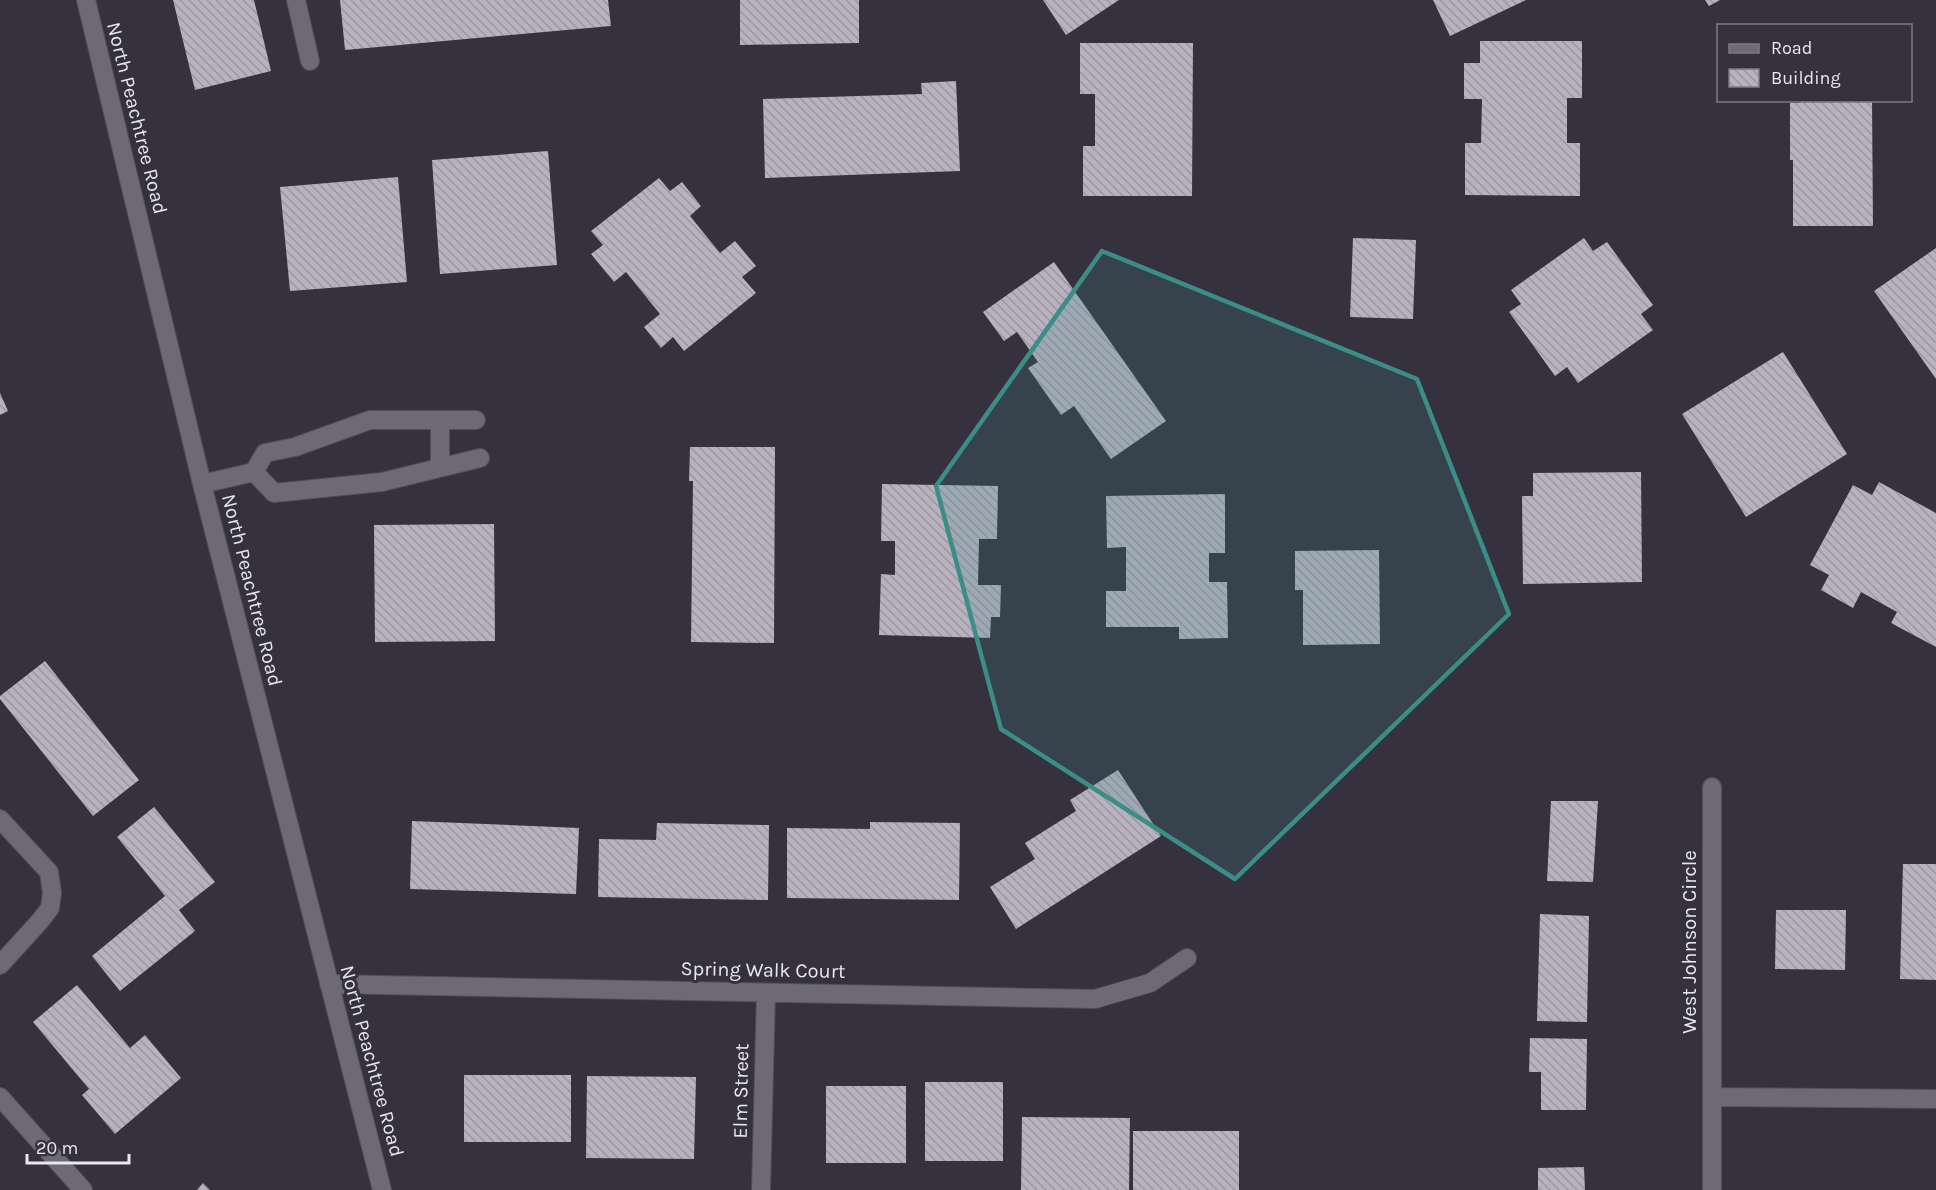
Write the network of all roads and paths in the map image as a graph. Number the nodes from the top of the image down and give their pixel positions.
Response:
1 (86, 0) edge
2 (296, 0) edge
3 (310, 61) dead end
4 (440, 420) junction
5 (476, 420) dead end
6 (480, 458) dead end
7 (440, 467) junction
8 (254, 472) junction
9 (202, 484) junction
10 (1712, 787) dead end
11 (0, 819) edge
12 (1187, 958) dead end
13 (0, 965) edge
14 (328, 984) junction
15 (766, 993) junction
16 (0, 1097) edge
17 (1712, 1097) junction
18 (1936, 1099) edge
19 (83, 1190) edge
20 (382, 1190) edge
21 (761, 1190) edge
22 (1712, 1190) edge

1 - 9 street, North Peachtree Road
2 - 3 street
4 - 5 street
4 - 7 street
4 - 8 street
6 - 7 street
7 - 8 street
8 - 9 street
9 - 14 street, North Peachtree Road
10 - 17 street, West Johnson Circle
11 - 13 street
12 - 15 street, Spring Walk Court
14 - 15 street, Spring Walk Court
14 - 20 street, North Peachtree Road
15 - 21 street, Elm Street
16 - 19 street
17 - 18 street
17 - 22 street, West Johnson Circle

